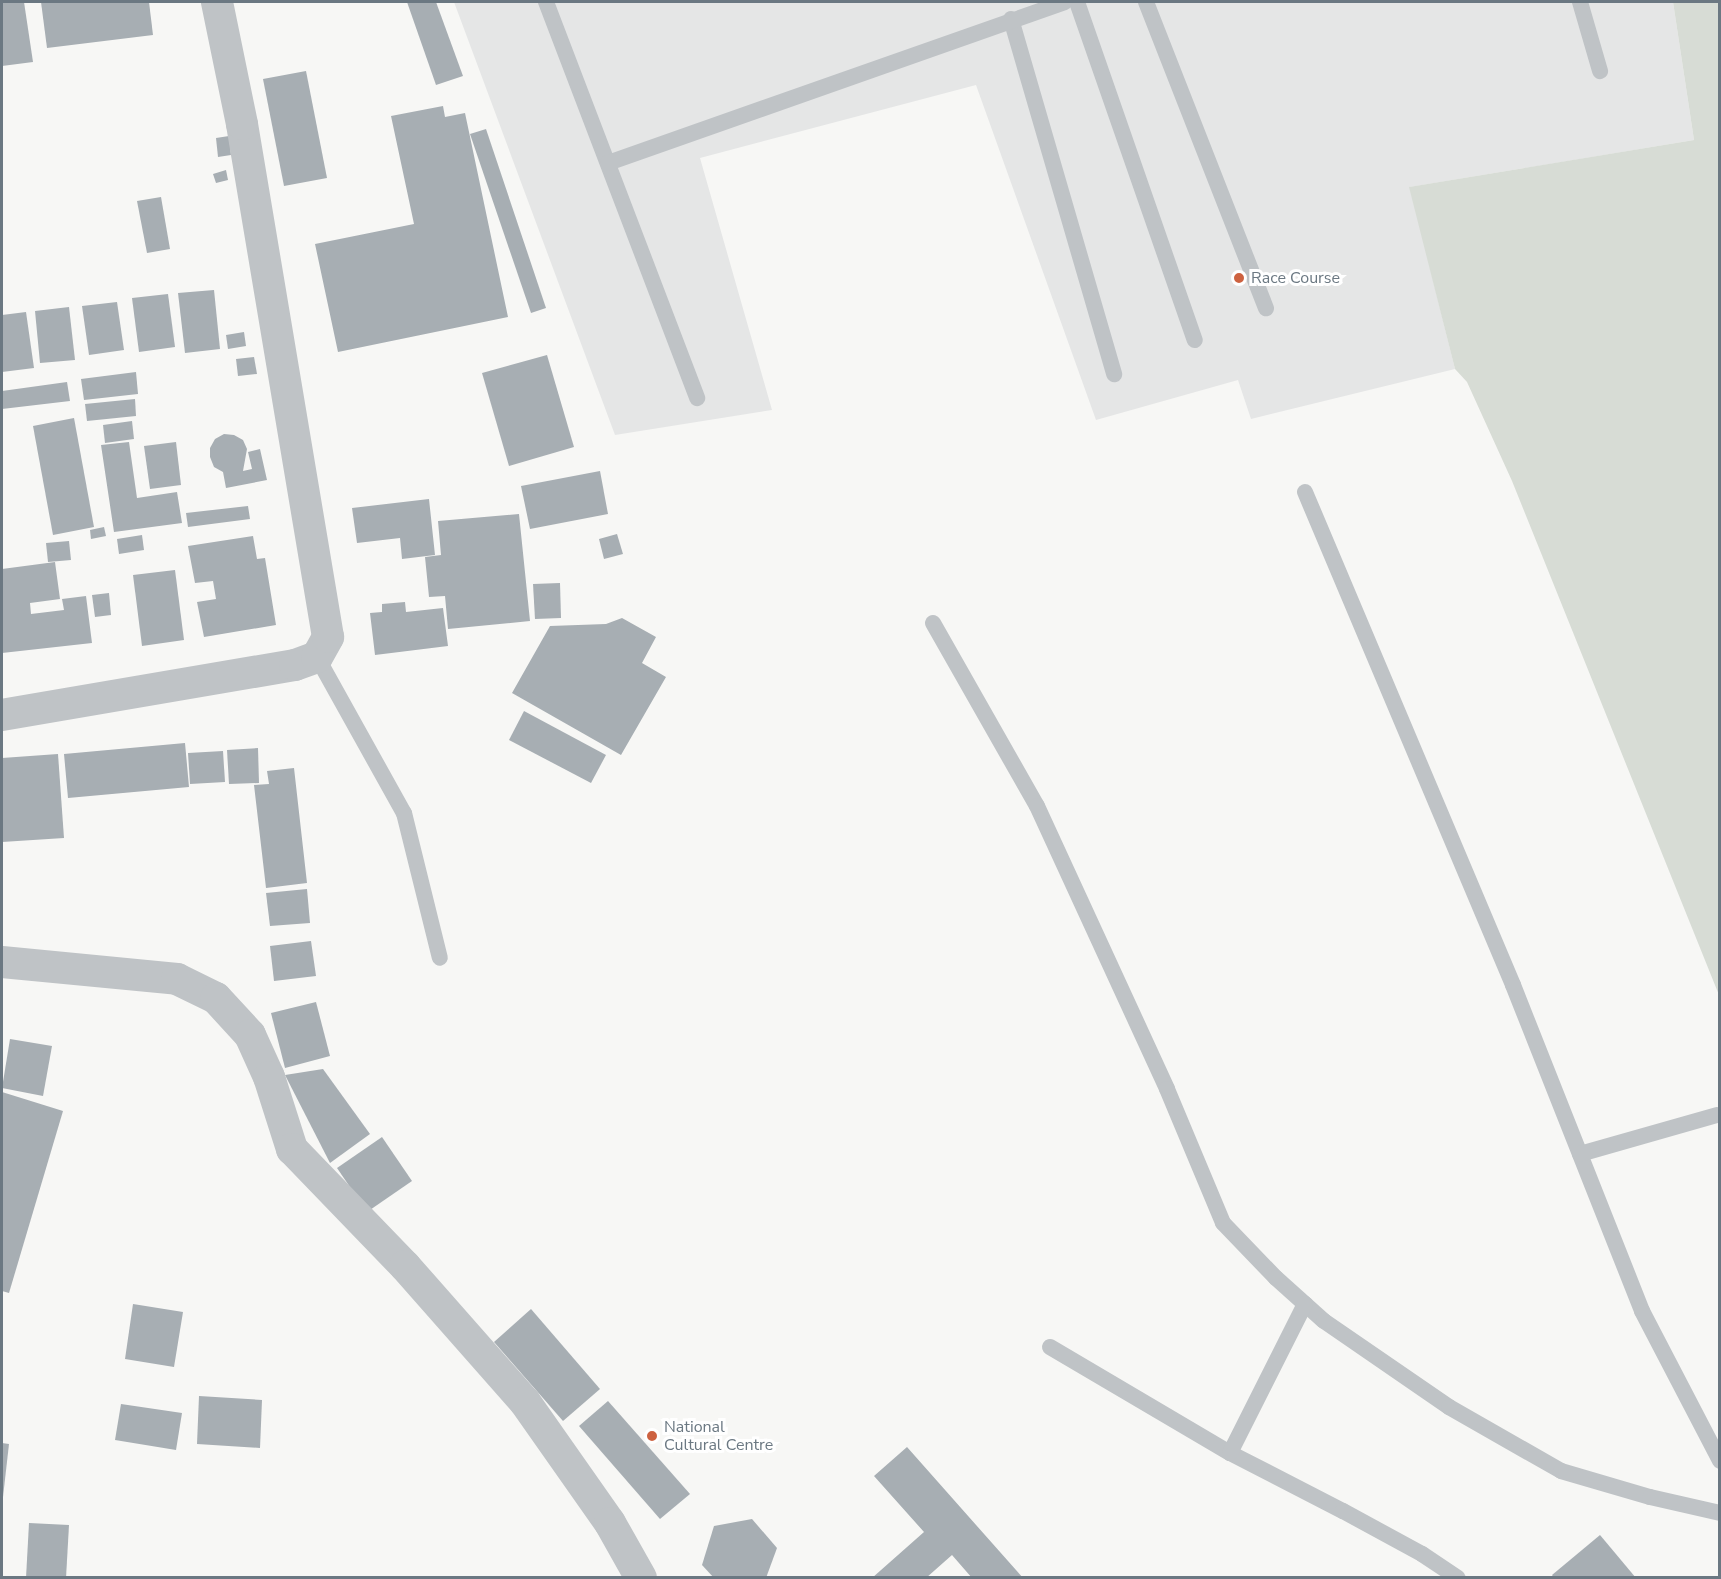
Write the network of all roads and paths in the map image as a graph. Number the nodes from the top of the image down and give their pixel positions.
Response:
1 (216, 2) edge
2 (546, 2) edge
3 (1064, 2) edge
4 (1077, 2) edge
5 (1146, 2) edge
6 (1580, 2) edge
7 (1011, 19) junction
8 (1600, 71) dead end
9 (608, 163) junction
10 (1266, 308) dead end
11 (1195, 340) dead end
12 (1114, 374) dead end
13 (697, 398) dead end
14 (1305, 492) dead end
15 (933, 623) dead end
16 (317, 657) junction
17 (2, 715) edge
18 (440, 958) dead end
19 (2, 962) edge
20 (1717, 1115) dead end
21 (1580, 1154) junction
22 (1305, 1304) junction
23 (1050, 1347) dead end
24 (1230, 1453) junction
25 (1719, 1461) edge
26 (1719, 1513) edge
27 (1453, 1576) edge
28 (641, 1578) edge

1 - 16 street
2 - 9 lane
3 - 7 lane
4 - 11 lane
5 - 10 lane
6 - 8 lane
7 - 9 lane
7 - 12 lane
9 - 13 lane
14 - 21 lane
15 - 22 lane
16 - 17 street
16 - 18 lane
19 - 28 street
20 - 21 lane
21 - 25 lane
22 - 24 lane
22 - 26 lane
23 - 24 lane
24 - 27 lane

